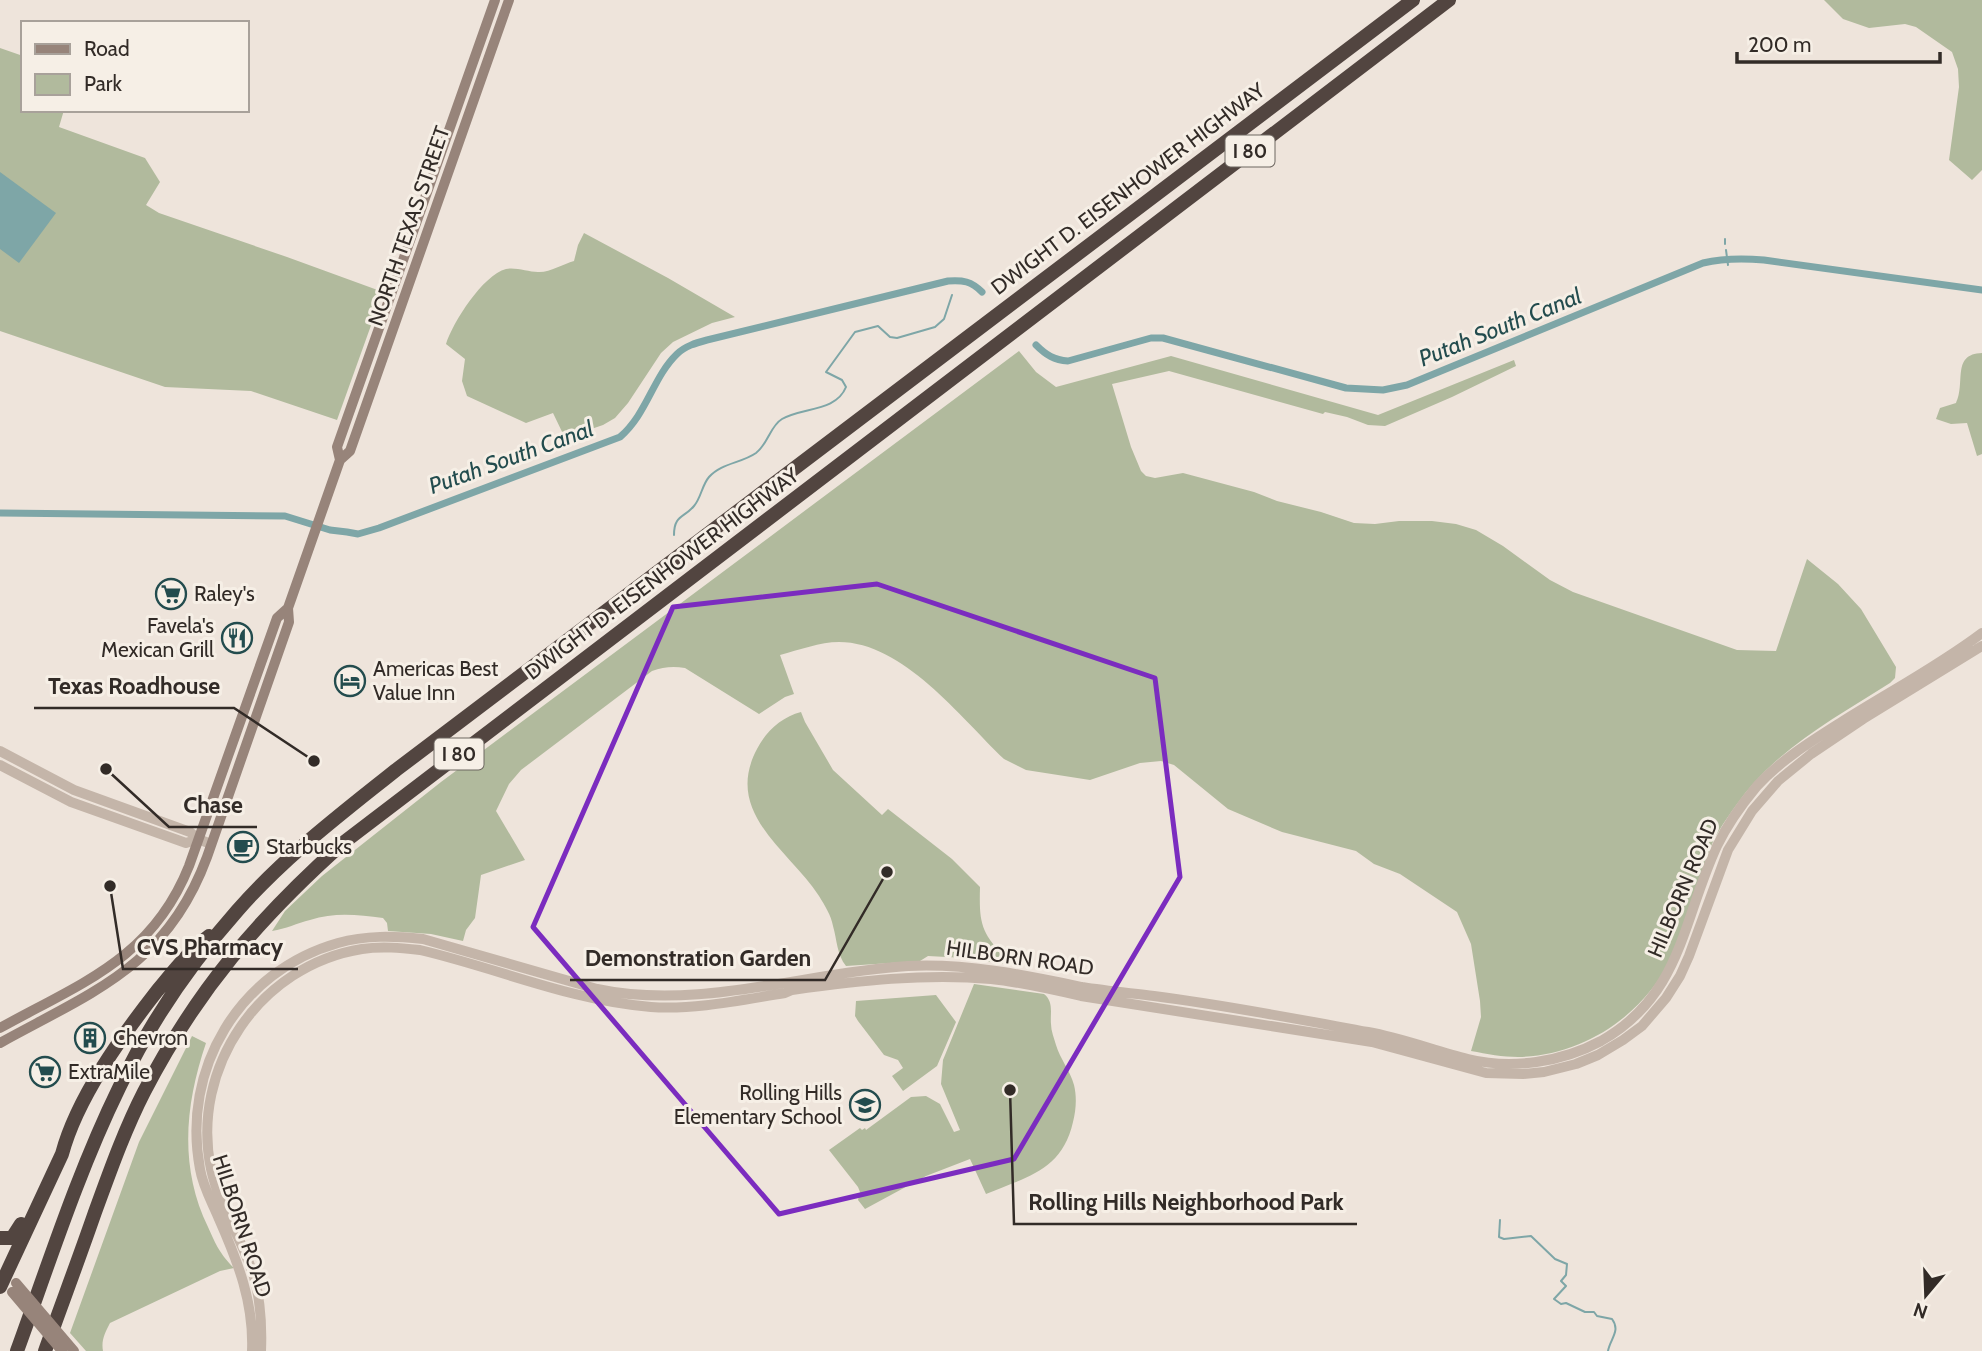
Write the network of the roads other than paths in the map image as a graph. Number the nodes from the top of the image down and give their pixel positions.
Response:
1 (495, 0) edge
2 (509, 0) edge
3 (1413, 0) edge
4 (1449, 0) edge
5 (340, 460) junction
6 (288, 608) junction
7 (1982, 633) edge
8 (1982, 646) edge
9 (0, 751) edge
10 (0, 765) edge
11 (198, 839) junction
12 (211, 844) junction
13 (225, 925) junction
14 (0, 1028) edge
15 (0, 1043) edge
16 (65, 1143) junction
17 (0, 1238) edge
18 (5, 1279) edge
19 (57, 1317) junction
20 (17, 1351) edge
21 (45, 1351) edge
22 (51, 1351) edge
23 (62, 1351) edge
24 (74, 1351) edge
25 (252, 1351) edge
26 (261, 1351) edge

1 - 5 main road, NORTH TEXAS STREET
2 - 5 main road, NORTH TEXAS STREET
3 - 13 highway, DWIGHT D. EISENHOWER HIGHWAY / I 80
4 - 19 highway, DWIGHT D. EISENHOWER HIGHWAY / I 80
5 - 6 main road, NORTH TEXAS STREET
6 - 11 main road, NORTH TEXAS STREET
6 - 12 main road, NORTH TEXAS STREET
7 - 25 street, HILBORN ROAD
8 - 26 street, HILBORN ROAD
9 - 11 street
10 - 11 street
11 - 12 street
11 - 14 main road, NORTH TEXAS STREET
12 - 15 main road, NORTH TEXAS STREET
13 - 16 highway
13 - 20 highway, DWIGHT D. EISENHOWER HIGHWAY / I 80
16 - 17 highway
16 - 18 highway
18 - 23 main road, bridge
18 - 24 main road, bridge
19 - 21 highway, DWIGHT D. EISENHOWER HIGHWAY / I 80
19 - 22 highway

